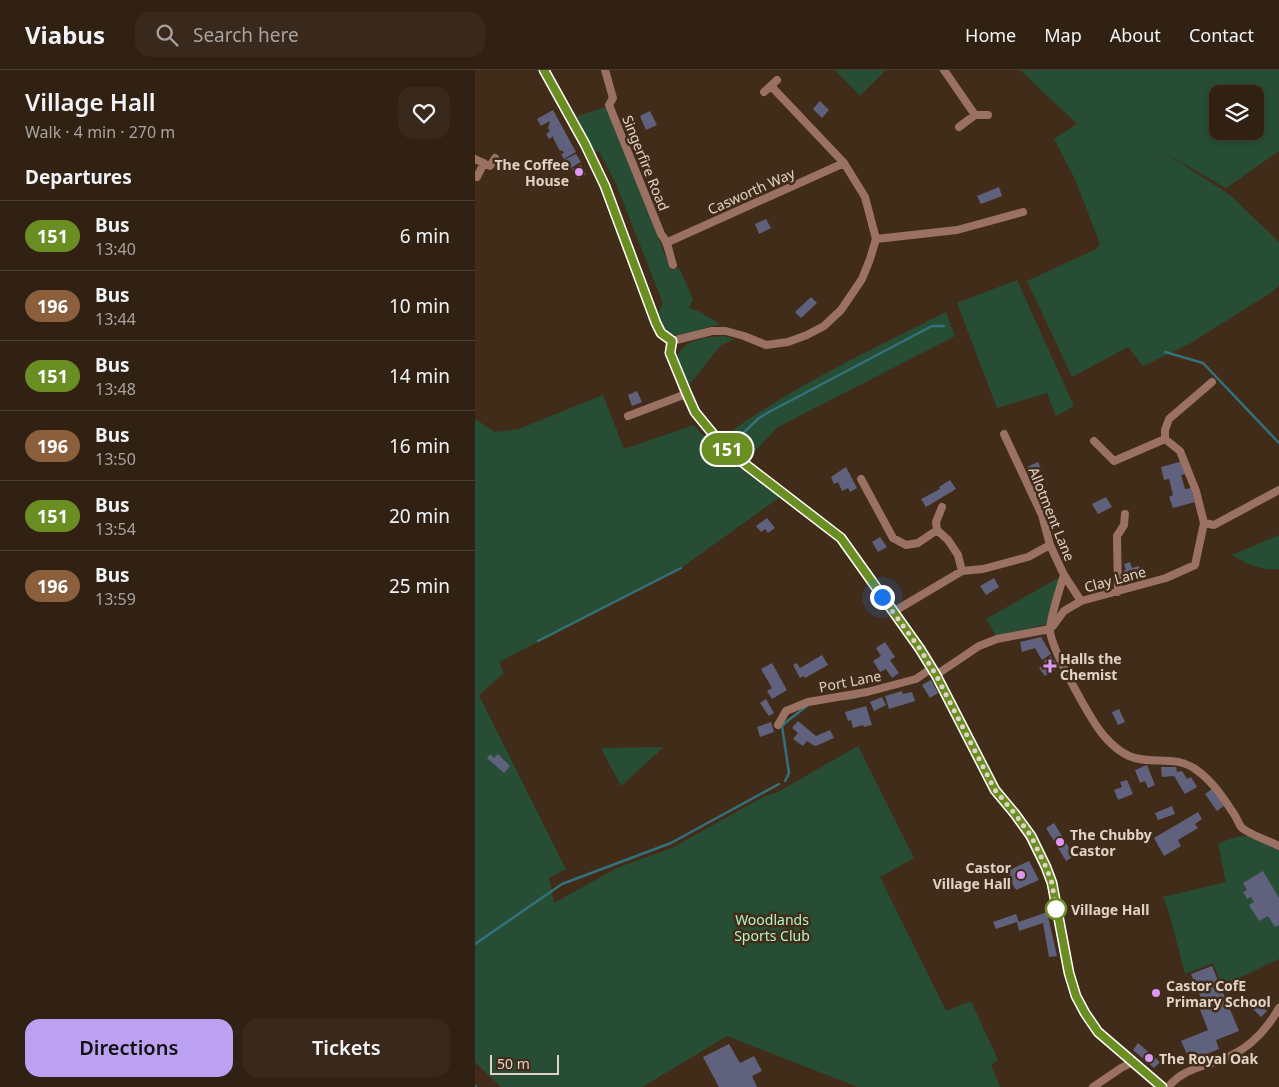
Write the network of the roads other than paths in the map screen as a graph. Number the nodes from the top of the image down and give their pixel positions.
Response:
1 (544, 70) edge
2 (605, 70) edge
3 (943, 70) edge
4 (764, 92) dead end
5 (988, 115) dead end
6 (975, 116) junction
7 (959, 127) dead end
8 (495, 158) dead end
9 (475, 159) edge
10 (484, 163) junction
11 (844, 163) junction
12 (477, 177) dead end
13 (1023, 212) dead end
14 (876, 239) junction
15 (668, 242) junction
16 (673, 265) dead end
17 (672, 341) junction
18 (1212, 382) dead end
19 (687, 394) junction
20 (628, 416) dead end
21 (1004, 434) dead end
22 (1165, 439) junction
23 (1094, 441) dead end
24 (861, 478) dead end
25 (1279, 490) edge
26 (942, 507) dead end
27 (1125, 514) dead end
28 (1203, 523) junction
29 (937, 530) junction
30 (1050, 545) junction
31 (962, 571) junction
32 (1064, 575) junction
33 (1119, 592) junction
34 (1081, 600) junction
35 (893, 612) junction
36 (1050, 629) junction
37 (934, 672) junction
38 (779, 725) dead end
39 (1279, 846) edge
40 (1279, 1008) edge
41 (1133, 1062) junction
42 (1093, 1087) edge
43 (1162, 1087) edge
44 (1168, 1087) edge

1 - 17 street
2 - 15 street, Singerfire Road
3 - 6 street
4 - 11 street
5 - 6 street
6 - 7 street
8 - 10 street
9 - 10 street
10 - 12 street
11 - 14 street
11 - 15 street, Casworth Way
13 - 14 street
14 - 17 street
15 - 16 street, Singerfire Road
17 - 19 street
18 - 22 street
19 - 20 street
19 - 35 street
21 - 30 street, Allotment Lane
22 - 23 street
22 - 28 street
24 - 29 street
25 - 28 street
26 - 29 street
27 - 33 street
28 - 33 street, Clay Lane
29 - 31 street
30 - 31 street
30 - 32 street, Allotment Lane
31 - 35 street
32 - 34 street, Allotment Lane
32 - 36 street
33 - 34 street, Clay Lane
34 - 36 street, Clay Lane
35 - 37 street
36 - 37 street, Port Lane
36 - 39 street
37 - 38 street, Port Lane
37 - 41 street
40 - 44 street
41 - 42 street
41 - 43 street

